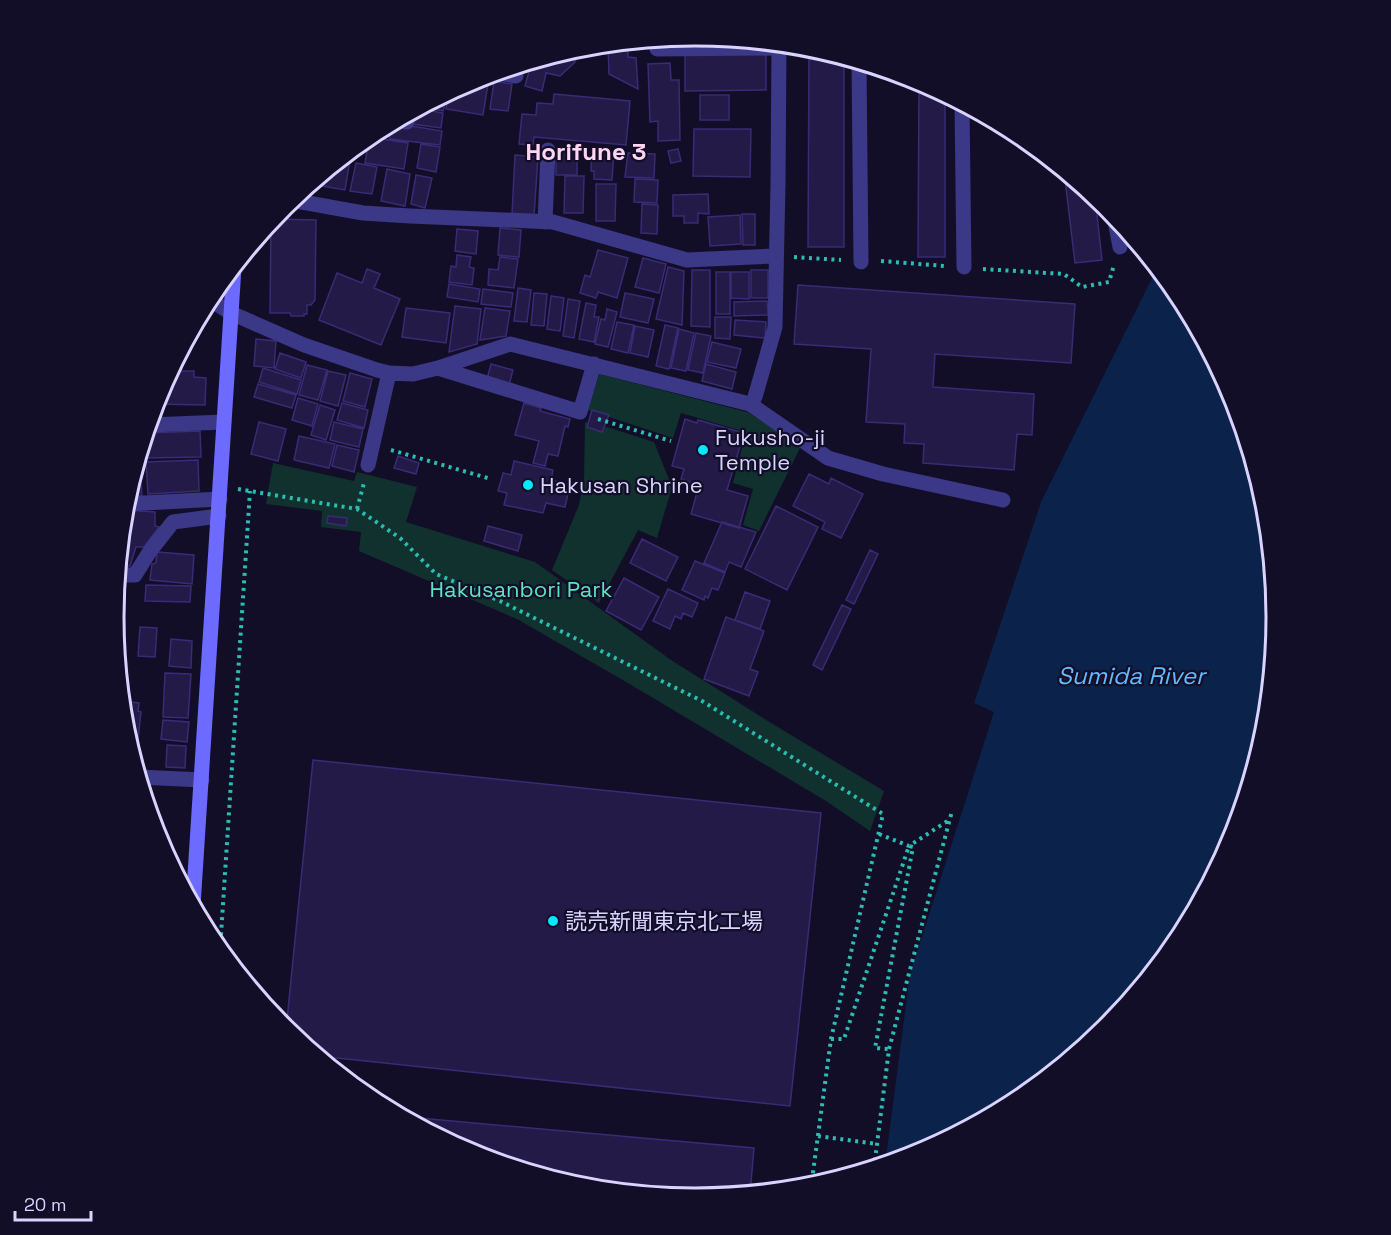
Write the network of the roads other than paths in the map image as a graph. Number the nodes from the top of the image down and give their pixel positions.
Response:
1 (722, 47) edge
2 (657, 49) dead end
3 (779, 52) edge
4 (859, 71) edge
5 (962, 113) edge
6 (548, 150) dead end
7 (304, 202) edge
8 (545, 222) junction
9 (1117, 233) edge
10 (1120, 248) dead end
11 (776, 256) junction
12 (861, 262) dead end
13 (964, 267) dead end
14 (233, 283) edge
15 (218, 305) edge
16 (231, 313) junction
17 (594, 364) junction
18 (438, 368) junction
19 (389, 373) junction
20 (753, 400) junction
21 (224, 422) junction
22 (158, 425) edge
23 (368, 465) road end
24 (220, 493) junction
25 (1002, 500) dead end
26 (136, 503) edge
27 (219, 516) junction
28 (126, 575) edge
29 (148, 777) edge
30 (202, 780) junction
31 (194, 890) edge

1 - 2 street
3 - 11 street
4 - 12 street
5 - 13 street
6 - 8 street
7 - 8 street
8 - 11 street
9 - 10 street
11 - 20 street
14 - 16 street
15 - 16 street
16 - 19 street
16 - 21 street
17 - 18 street
17 - 18 street
17 - 20 street
18 - 19 street
19 - 23 street
20 - 25 street
21 - 22 street
21 - 24 street
24 - 26 street
24 - 27 street
27 - 28 street
27 - 30 street
29 - 30 street
30 - 31 street

